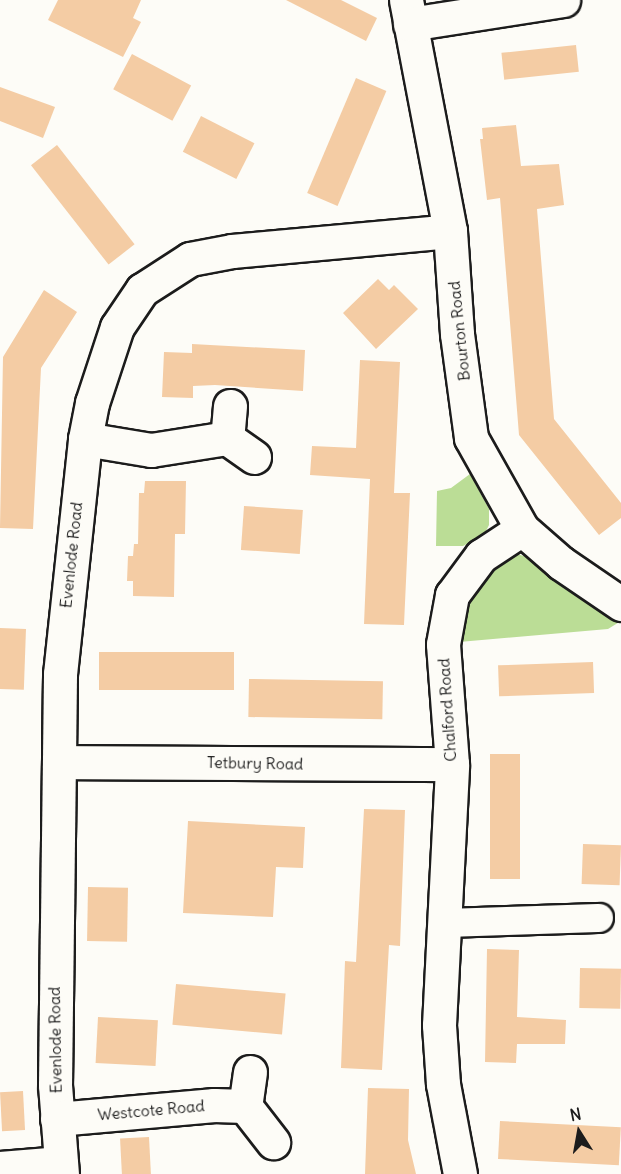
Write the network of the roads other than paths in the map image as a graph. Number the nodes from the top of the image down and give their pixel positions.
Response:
1 (564, 0) edge
2 (408, 12) edge
3 (450, 231) junction
4 (230, 406) dead end
5 (226, 438) junction
6 (85, 439) junction
7 (255, 457) dead end
8 (522, 529) junction
9 (621, 604) edge
10 (59, 762) junction
11 (452, 764) junction
12 (599, 918) dead end
13 (445, 923) junction
14 (250, 1072) dead end
15 (245, 1106) junction
16 (57, 1119) junction
17 (273, 1142) dead end
18 (0, 1154) edge
19 (61, 1163) edge
20 (0, 1168) edge
21 (460, 1174) edge

1 - 2 street
2 - 3 street, Bourton Road
3 - 6 street, Evenlode Road
3 - 8 street, Bourton Road
4 - 5 street
5 - 6 street
5 - 7 street
6 - 10 street, Evenlode Road
8 - 9 street, Bourton Road
8 - 11 street, Chalford Road
10 - 11 street, Tetbury Road
10 - 16 street, Evenlode Road
11 - 13 street, Chalford Road
12 - 13 street
13 - 21 street, Chalford Road
14 - 15 street
15 - 16 street, Westcote Road
15 - 17 street
16 - 19 street, Evenlode Road
18 - 19 street
19 - 20 street

